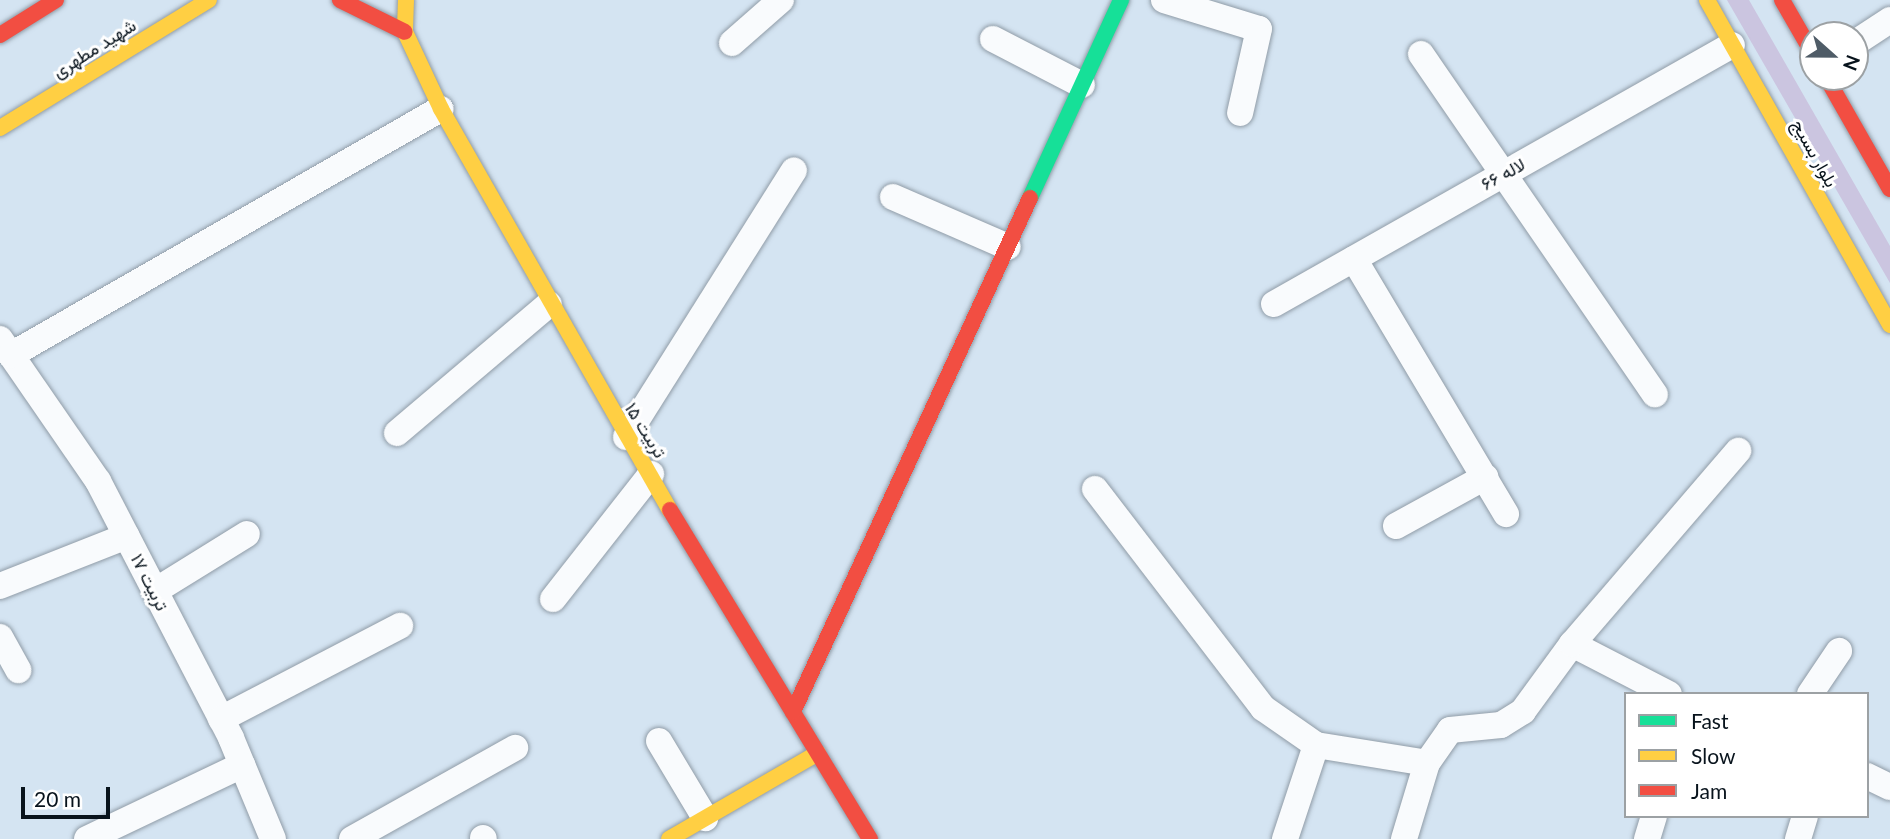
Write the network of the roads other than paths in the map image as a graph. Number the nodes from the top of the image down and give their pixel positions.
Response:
1 (56, 0) edge
2 (209, 0) edge
3 (340, 0) edge
4 (406, 0) edge
5 (781, 0) edge
6 (1121, 0) edge
7 (1164, 0) edge
8 (1707, 0) edge
9 (1782, 0) edge
10 (1890, 20) edge
11 (3, 29) edge
12 (1799, 30) edge
13 (405, 32) junction
14 (1869, 34) edge
15 (993, 39) dead end
16 (732, 43) dead end
17 (1732, 45) junction
18 (1421, 54) dead end
19 (1082, 85) junction
20 (1834, 91) edge
21 (441, 109) junction
22 (1240, 113) dead end
23 (0, 128) edge
24 (794, 170) dead end
25 (1502, 175) junction
26 (1890, 189) edge
27 (892, 197) dead end
28 (1008, 247) junction
29 (1354, 259) junction
30 (549, 304) junction
31 (1274, 304) dead end
32 (1890, 325) edge
33 (6, 347) edge
34 (1655, 394) dead end
35 (397, 433) dead end
36 (626, 437) junction
37 (1738, 451) dead end
38 (651, 474) junction
39 (1485, 477) junction
40 (1095, 489) dead end
41 (1506, 514) dead end
42 (1396, 526) dead end
43 (247, 534) dead end
44 (127, 536) junction
45 (0, 586) edge
46 (155, 591) junction
47 (552, 599) dead end
48 (400, 626) dead end
49 (0, 637) edge
50 (1572, 644) junction
51 (1839, 651) dead end
52 (18, 670) dead end
53 (1665, 692) edge
54 (1811, 692) edge
55 (793, 712) junction
56 (221, 719) junction
57 (659, 741) dead end
58 (1316, 745) junction
59 (515, 748) dead end
60 (818, 753) junction
61 (1427, 763) junction
62 (242, 765) junction
63 (1869, 777) edge
64 (1890, 787) edge
65 (705, 818) junction
66 (1653, 818) edge
67 (1804, 818) edge
68 (115, 833) edge
69 (87, 839) edge
70 (273, 839) edge
71 (352, 839) edge
72 (669, 839) edge
73 (870, 839) edge
74 (1285, 839) edge
75 (1404, 839) edge
76 (1647, 839) edge
77 (1798, 839) edge

1 - 11 street
2 - 23 street, شهید مطهری
3 - 13 street
4 - 13 street, تربیت ۱۵
5 - 16 street
6 - 19 street
7 - 22 street
8 - 17 street, بلوار بسیج
9 - 12 street
10 - 14 street
13 - 21 street, تربیت ۱۵
15 - 19 street
17 - 25 street, لاله ۶۶
17 - 32 street, بلوار بسیج
18 - 25 street
19 - 28 street
20 - 26 street
21 - 30 street, تربیت ۱۵
21 - 33 street
24 - 36 street
25 - 29 street, لاله ۶۶
25 - 34 street
27 - 28 street
28 - 55 street
29 - 31 street, لاله ۶۶
29 - 39 street
30 - 35 street
30 - 36 street, تربیت ۱۵
33 - 44 street, تربیت ۱۷
36 - 38 street, تربیت ۱۵
37 - 50 street
38 - 47 street
38 - 55 street, تربیت ۱۵
39 - 41 street
39 - 42 street
40 - 58 street
43 - 46 street
44 - 45 street
44 - 46 street, تربیت ۱۷
46 - 56 street, تربیت ۱۷
48 - 56 street
49 - 52 street
50 - 53 street
50 - 61 street
51 - 54 street
55 - 60 street, تربیت ۱۵
56 - 62 street, تربیت ۱۷
57 - 65 street
58 - 61 street
58 - 74 street
59 - 71 street
60 - 65 street
60 - 73 street, تربیت ۱۵
61 - 75 street
62 - 68 street
62 - 70 street, تربیت ۱۷
63 - 64 street
65 - 72 street
66 - 76 street
67 - 77 street
68 - 69 street

